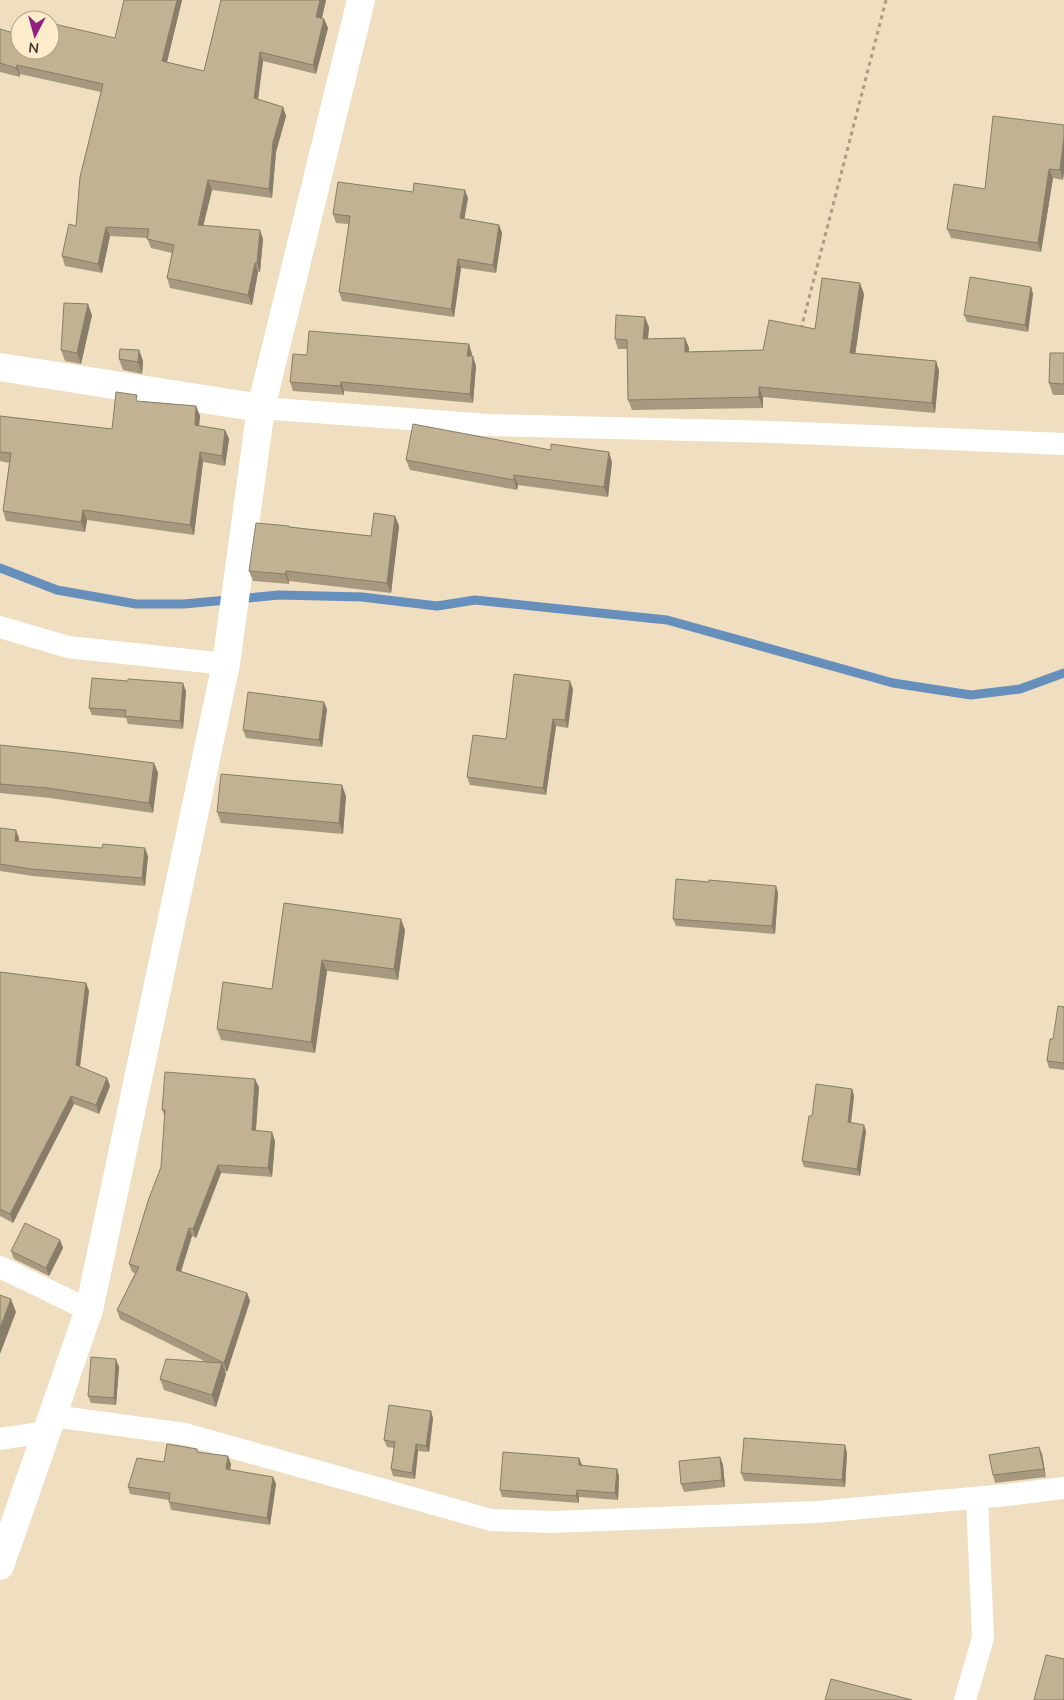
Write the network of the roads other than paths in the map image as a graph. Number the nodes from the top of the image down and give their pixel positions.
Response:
1 (361, 0) edge
2 (0, 367) edge
3 (261, 408) junction
4 (1064, 444) edge
5 (0, 627) edge
6 (226, 664) junction
7 (0, 1267) edge
8 (89, 1310) junction
9 (49, 1424) junction
10 (0, 1439) edge
11 (1064, 1488) edge
12 (977, 1498) junction
13 (0, 1566) edge
14 (965, 1700) edge

1 - 3 street
2 - 3 street
3 - 4 street
3 - 6 street
5 - 6 street
6 - 8 street
7 - 8 street
8 - 9 street
9 - 10 street
9 - 12 street
9 - 13 street
11 - 12 street
12 - 14 street

